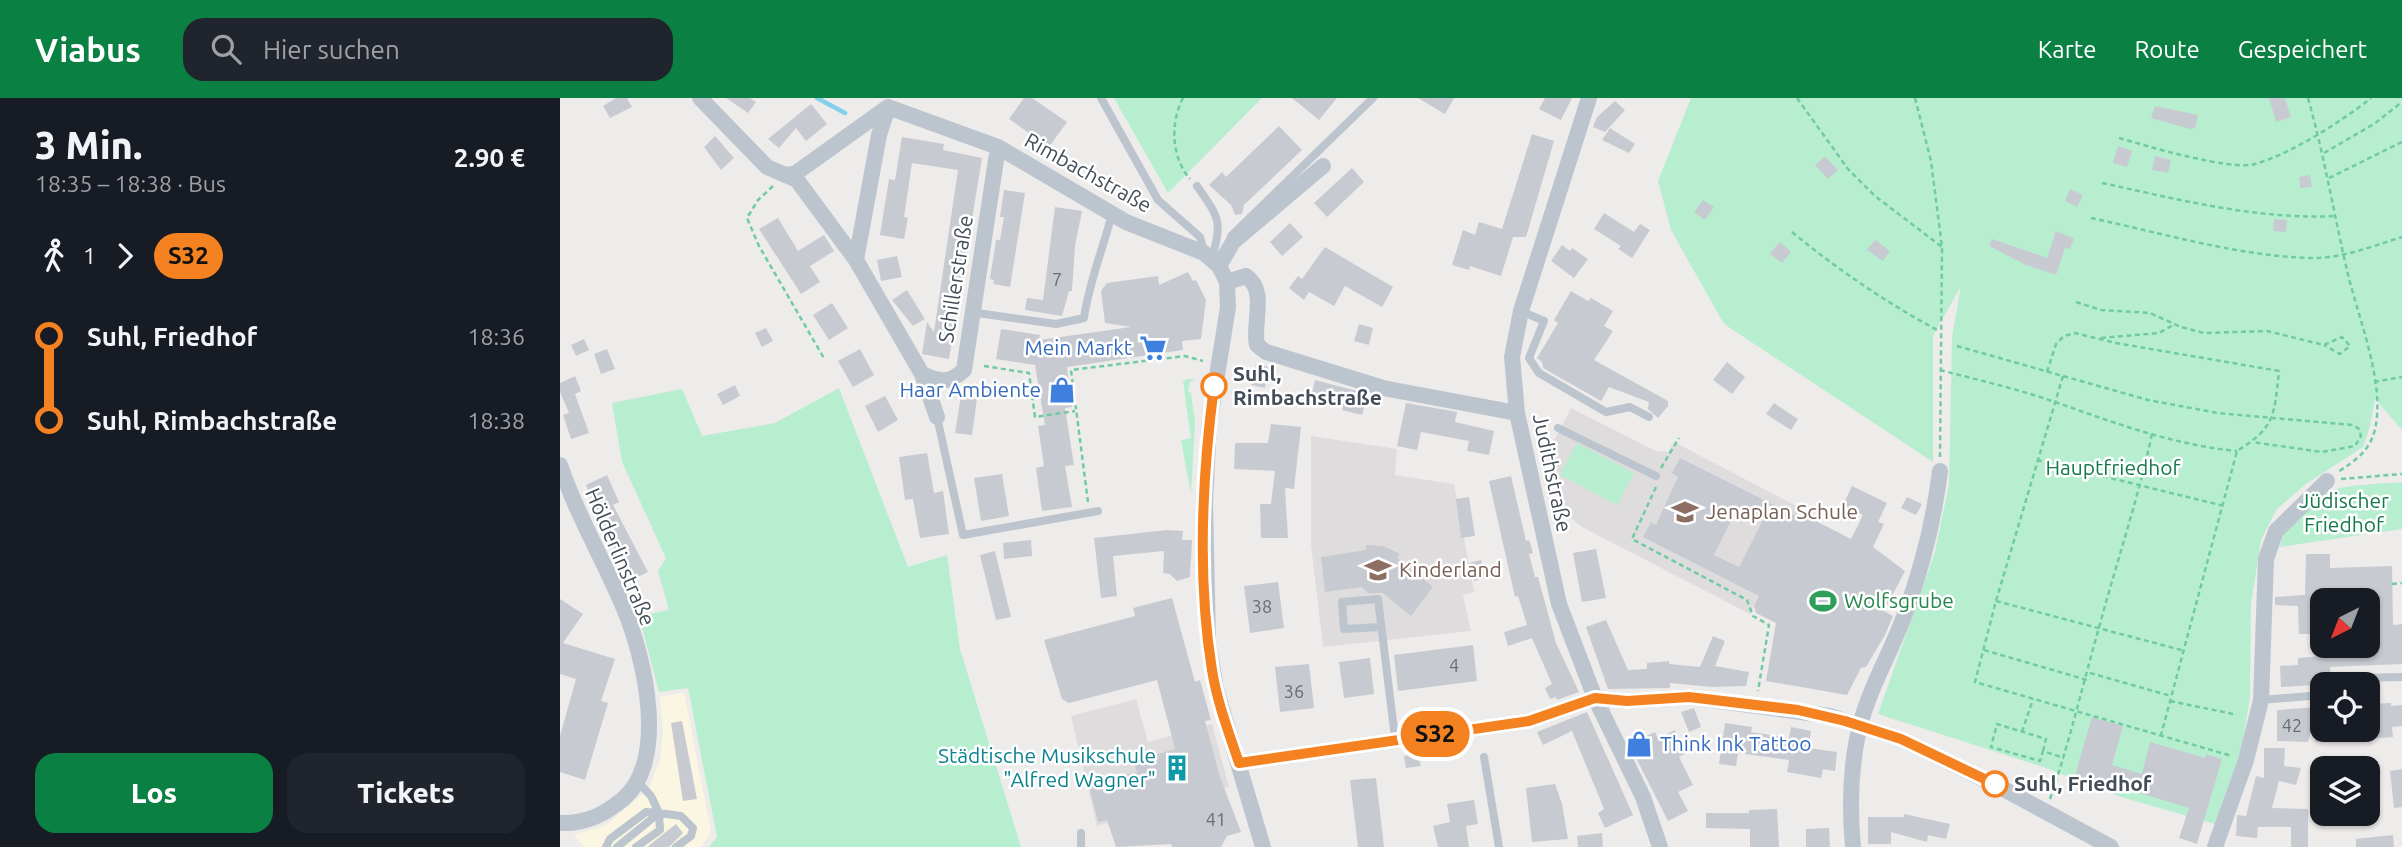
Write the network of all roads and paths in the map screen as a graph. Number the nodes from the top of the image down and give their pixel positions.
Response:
1 (700, 98) edge
2 (1101, 98) edge
3 (1183, 98) edge
4 (1373, 98) edge
5 (1589, 98) edge
6 (1797, 98) edge
7 (1915, 98) edge
8 (2371, 98) edge
9 (2310, 99) edge
10 (886, 102) edge
11 (2402, 102) edge
12 (2317, 132) junction
13 (2119, 138) dead end
14 (2402, 142) edge
15 (998, 147) junction
16 (2324, 153) junction
17 (1323, 166) dead end
18 (785, 175) junction
19 (2329, 178) junction
20 (2102, 183) dead end
21 (1197, 186) joint
22 (1112, 214) junction
23 (2335, 216) junction
24 (2091, 218) dead end
25 (1792, 232) dead end
26 (2402, 237) edge
27 (1942, 247) junction
28 (2343, 254) junction
29 (856, 260) junction
30 (1213, 260) junction
31 (1227, 282) junction
32 (2076, 302) dead end
33 (1521, 311) junction
34 (970, 312) junction
35 (2175, 324) junction
36 (1939, 331) junction
37 (2097, 338) junction
38 (2324, 345) junction
39 (1957, 346) dead end
40 (825, 360) dead end
41 (1218, 365) junction
42 (984, 366) dead end
43 (1939, 370) junction
44 (2046, 372) junction
45 (922, 374) junction
46 (2063, 376) junction
47 (2402, 377) edge
48 (2374, 382) junction
49 (2053, 401) junction
50 (1075, 411) junction
51 (1517, 413) junction
52 (937, 417) joint
53 (1649, 417) dead end
54 (2274, 418) junction
55 (1558, 428) dead end
56 (2152, 434) junction
57 (1679, 438) dead end
58 (2252, 442) junction
59 (2237, 452) junction
60 (2037, 460) junction
61 (560, 465) edge
62 (1940, 471) joint
63 (2402, 474) edge
64 (1656, 476) junction
65 (2327, 481) junction
66 (2141, 486) junction
67 (565, 493) edge
68 (2225, 506) junction
69 (1094, 512) joint
70 (2402, 583) edge
71 (2392, 584) dead end
72 (1996, 601) junction
73 (1380, 626) junction
74 (2099, 627) junction
75 (1984, 649) junction
76 (2185, 651) junction
77 (2089, 673) junction
78 (2402, 677) edge
79 (2380, 678) edge
80 (2087, 680) junction
81 (2171, 696) junction
82 (2310, 696) edge
83 (1595, 698) junction
84 (2033, 698) junction
85 (2261, 700) junction
86 (2170, 701) junction
87 (1756, 705) junction
88 (2078, 711) junction
89 (2233, 713) dead end
90 (1861, 725) junction
91 (2022, 732) junction
92 (2161, 734) junction
93 (1395, 738) junction
94 (2043, 751) junction
95 (1484, 757) dead end
96 (2064, 758) junction
97 (2246, 760) junction
98 (1239, 763) junction
99 (638, 782) junction
100 (2045, 812) junction
101 (659, 813) junction
102 (560, 823) edge
103 (1082, 834) dead end
104 (2109, 846) edge
105 (606, 847) edge
106 (617, 847) edge
107 (636, 847) edge
108 (676, 847) edge
109 (1081, 847) edge
110 (1263, 847) edge
111 (1499, 847) edge
112 (1660, 847) edge
113 (1853, 847) edge
114 (2215, 847) edge

1 - 18 street
2 - 30 lane
3 - 21 path
4 - 30 lane
5 - 33 street, Judithstraße
6 - 27 path
7 - 27 path
8 - 12 path
9 - 12 path
10 - 15 street, Rimbachstraße
10 - 18 street
10 - 29 street
11 - 16 path
12 - 13 path
12 - 16 path
14 - 19 path
15 - 22 street, Rimbachstraße
15 - 34 street, Schillerstraße
16 - 19 path
17 - 30 street
18 - 29 street
18 - 40 path
19 - 23 path
20 - 23 path
21 - 30 lane
22 - 30 street, Rimbachstraße
22 - 34 lane
23 - 28 path
24 - 28 path
25 - 36 path
26 - 28 path
27 - 36 path
28 - 48 path
29 - 45 street
30 - 31 street
31 - 41 street
31 - 51 street
32 - 35 path
33 - 51 street, Judithstraße
33 - 53 lane
34 - 45 street, Schillerstraße
35 - 37 path
35 - 38 path
36 - 43 path
37 - 44 path
37 - 54 path
38 - 38 path
39 - 44 path
41 - 50 path
41 - 98 street
42 - 50 path
43 - 49 path
43 - 62 path
44 - 46 path
45 - 52 street
46 - 49 path
46 - 54 path
47 - 48 path
48 - 65 path
49 - 56 path
49 - 60 path
50 - 69 path
51 - 83 street, Judithstraße
52 - 69 lane
54 - 58 path
54 - 58 path
55 - 64 lane
56 - 59 path
56 - 66 path
57 - 64 path
58 - 59 path
59 - 68 path
60 - 66 path
60 - 72 path
61 - 67 street, Hölderlinstraße
62 - 90 street
63 - 65 path
64 - 87 path
65 - 85 street
66 - 68 path
66 - 74 path
67 - 99 street, Hölderlinstraße
68 - 76 path
70 - 71 path
72 - 74 path
72 - 75 path
73 - 73 lane
73 - 93 lane
74 - 76 path
74 - 77 path
75 - 80 path
75 - 84 path
76 - 81 path
77 - 80 path
77 - 81 path
78 - 79 lane
80 - 88 path
81 - 86 path
82 - 85 lane
83 - 87 street
83 - 93 street
83 - 112 street, Judithstraße
84 - 88 path
84 - 91 path
85 - 97 street
86 - 89 path
86 - 92 path
87 - 90 street
88 - 92 path
88 - 96 path
90 - 100 street
90 - 113 street
91 - 94 path
91 - 94 path
92 - 97 path
93 - 98 street
94 - 96 path
95 - 111 lane
96 - 100 path
97 - 114 street
98 - 110 street
99 - 101 lane
99 - 102 street, Hölderlinstraße
100 - 104 street
101 - 105 lane
101 - 106 lane
101 - 107 lane
101 - 108 lane
103 - 109 lane

